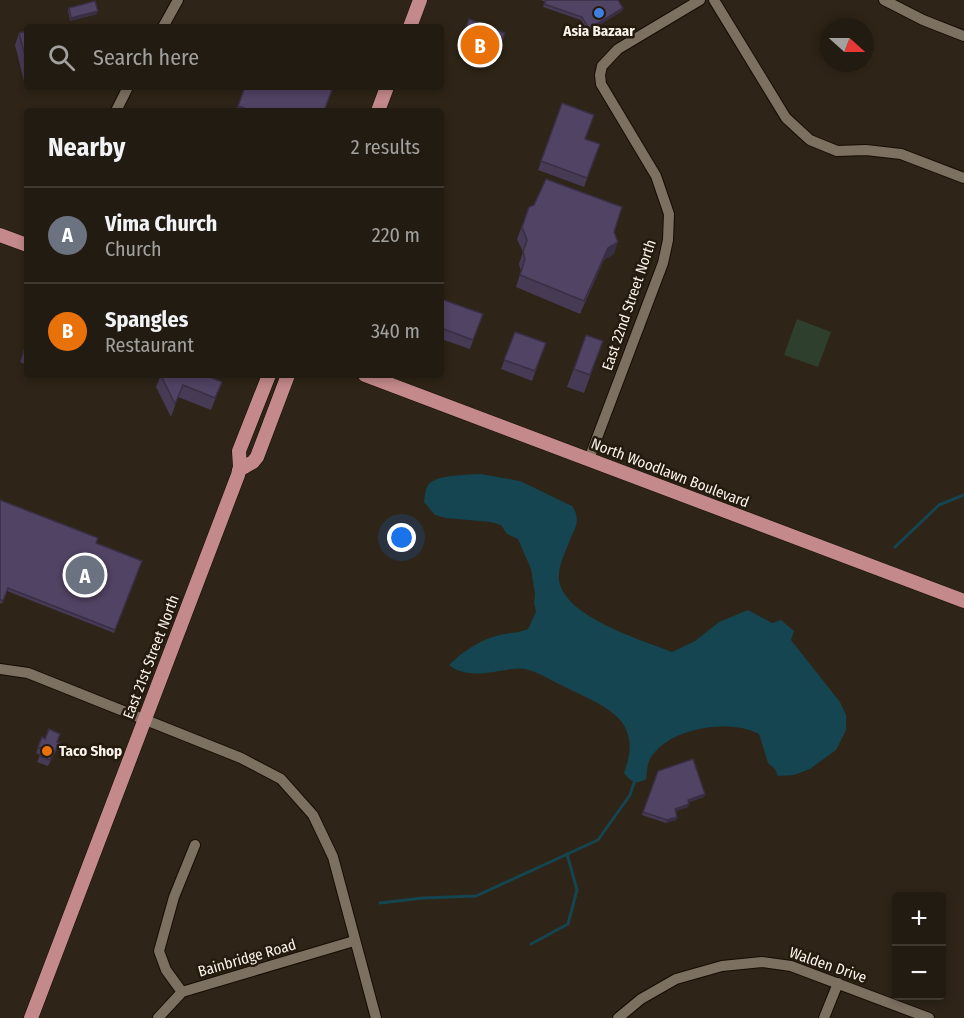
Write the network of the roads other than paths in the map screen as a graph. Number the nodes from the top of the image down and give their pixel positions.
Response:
1 (178, 0) edge
2 (420, 0) edge
3 (700, 0) edge
4 (714, 0) edge
5 (884, 0) edge
6 (165, 24) edge
7 (411, 24) edge
8 (964, 36) edge
9 (126, 90) edge
10 (386, 90) edge
11 (118, 108) edge
12 (379, 108) edge
13 (964, 178) edge
14 (0, 235) edge
15 (24, 244) edge
16 (260, 378) edge
17 (268, 378) edge
18 (287, 378) edge
19 (373, 378) edge
20 (262, 393) junction
21 (589, 459) junction
22 (239, 470) junction
23 (964, 601) edge
24 (0, 669) edge
25 (144, 721) junction
26 (195, 845) dead end
27 (354, 941) junction
28 (838, 983) junction
29 (182, 992) junction
30 (31, 1018) edge
31 (158, 1018) edge
32 (376, 1018) edge
33 (618, 1018) edge
34 (824, 1018) edge
35 (929, 1018) edge

1 - 6 street
2 - 7 main road
3 - 21 street, East 22nd Street North
4 - 13 street
5 - 8 street
9 - 11 street
10 - 12 main road
14 - 15 main road
16 - 20 main road
17 - 20 main road, East 21st Street North
18 - 22 main road
19 - 21 main road, North Woodlawn Boulevard
20 - 22 main road, East 21st Street North
21 - 23 main road, North Woodlawn Boulevard
22 - 25 main road, East 21st Street North
24 - 25 street
25 - 27 street
25 - 30 main road, East 21st Street North
26 - 29 street
27 - 29 street, Bainbridge Road
27 - 32 street
28 - 33 street, Walden Drive
28 - 34 street
28 - 35 street, Walden Drive
29 - 31 street, Bainbridge Road

